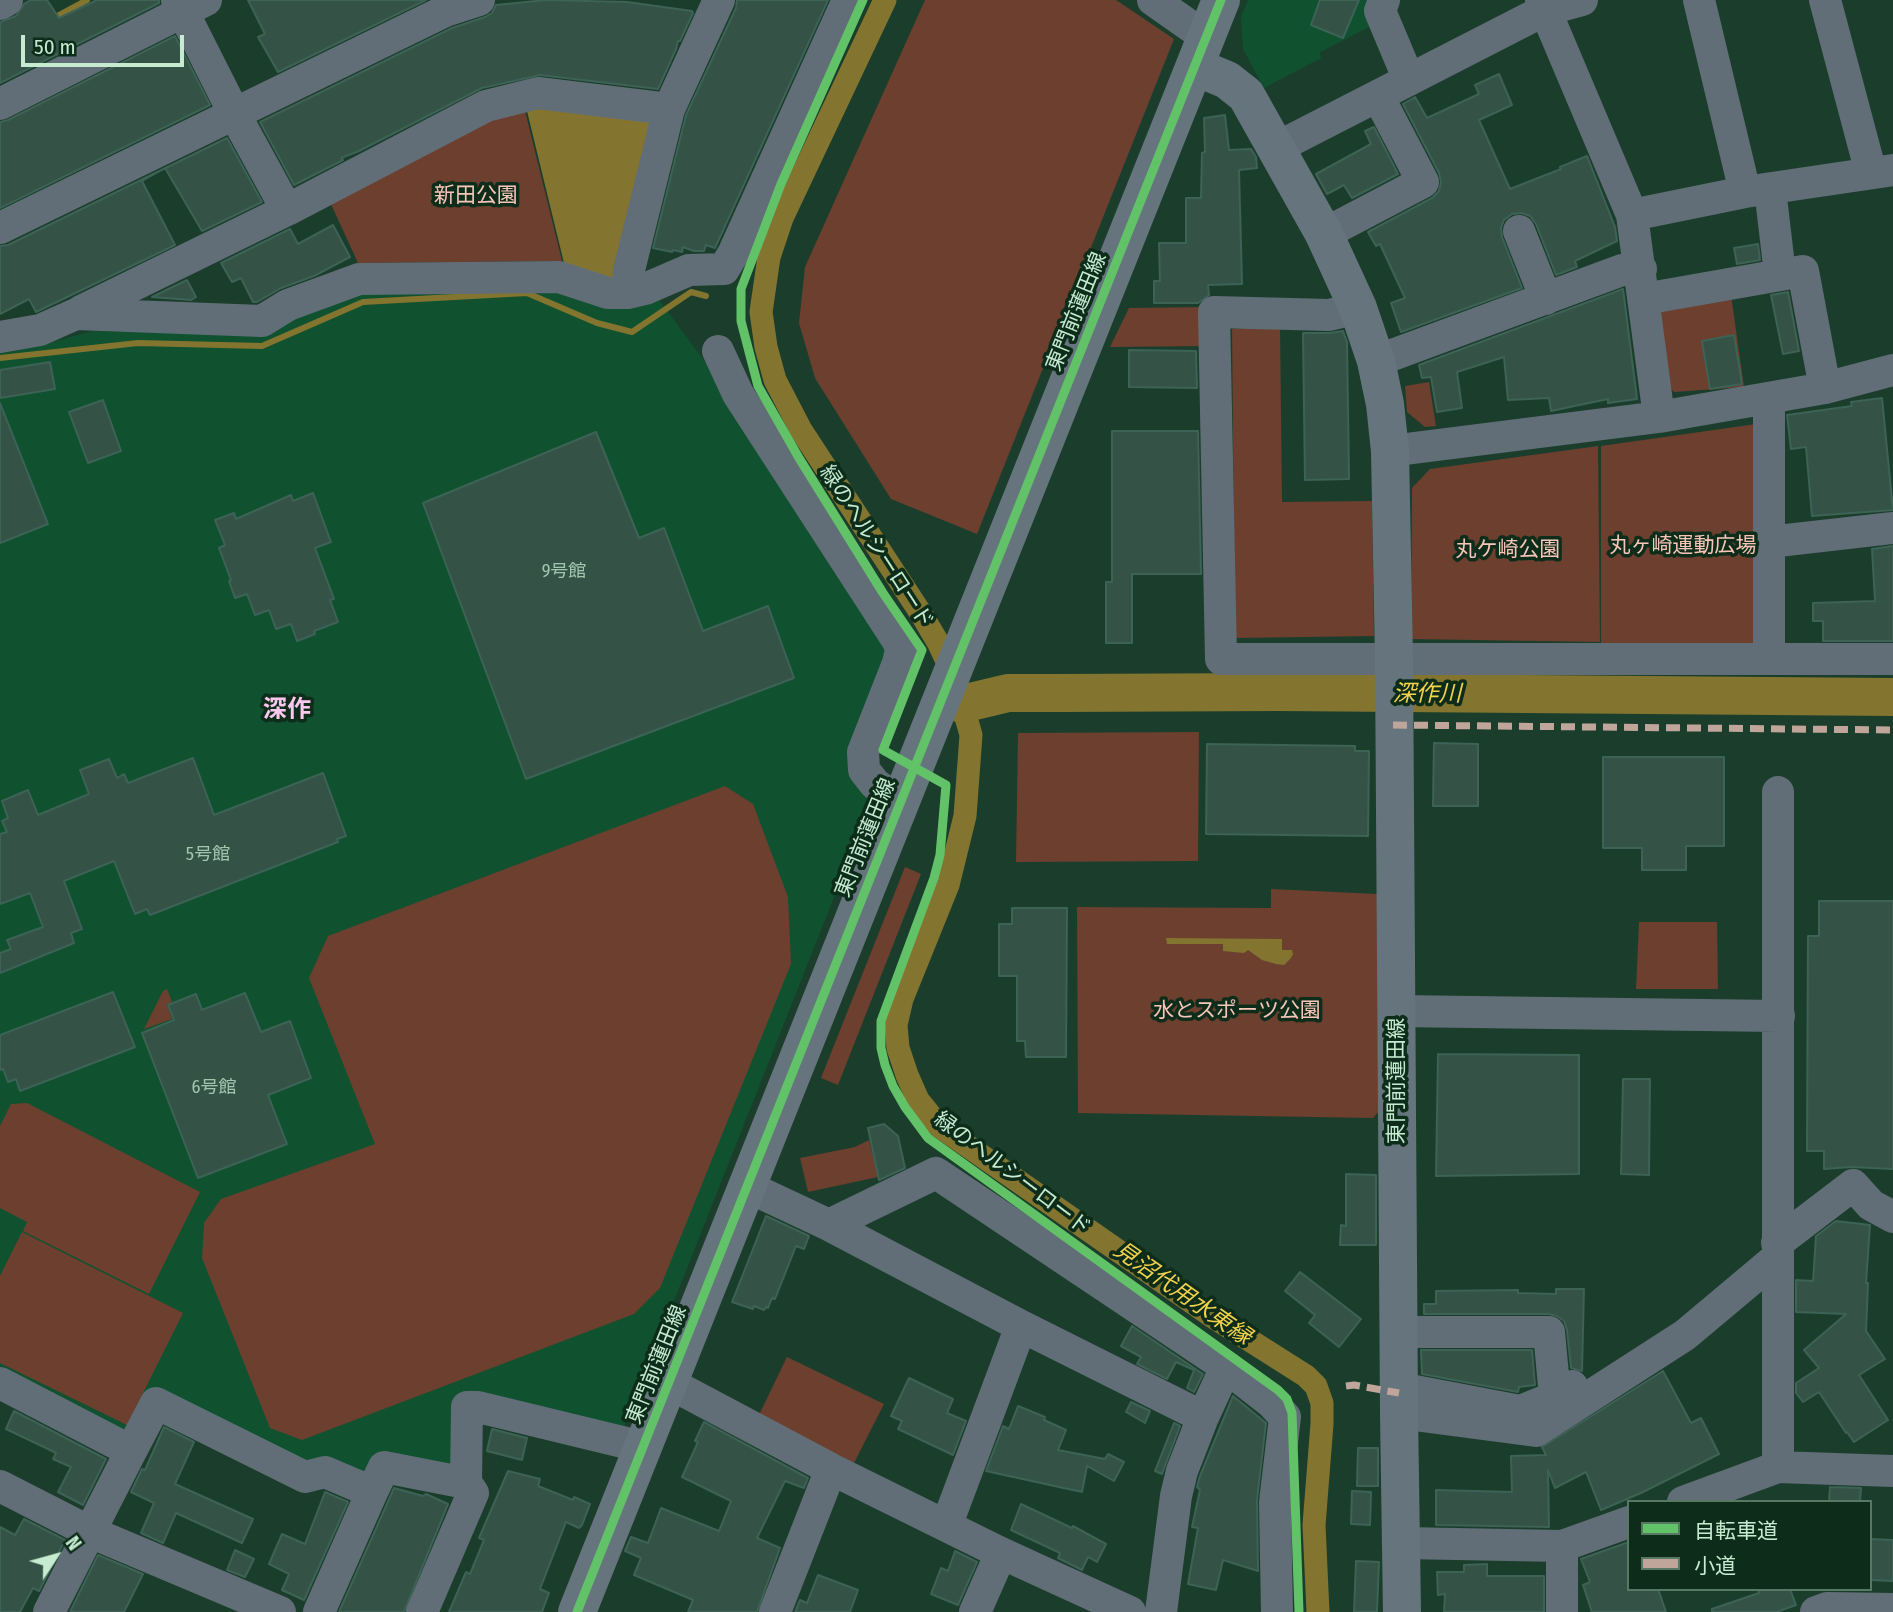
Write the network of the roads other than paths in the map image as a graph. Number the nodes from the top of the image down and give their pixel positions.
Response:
1 (7, 0) edge
2 (479, 0) edge
3 (848, 0) edge
4 (1153, 0) edge
5 (1221, 0) edge
6 (1384, 0) edge
7 (1582, 0) edge
8 (1699, 0) edge
9 (1825, 0) edge
10 (708, 2) edge
11 (0, 4) edge
12 (189, 4) edge
13 (1543, 5) edge
14 (1201, 52) junction
15 (1409, 80) junction
16 (1378, 96) junction
17 (0, 104) edge
18 (670, 109) junction
19 (234, 113) junction
20 (1276, 148) junction
21 (1882, 172) edge
22 (1758, 190) junction
23 (287, 210) junction
24 (1632, 215) junction
25 (0, 228) edge
26 (1519, 231) dead end
27 (1324, 234) junction
28 (1780, 274) junction
29 (1642, 284) junction
30 (628, 293) junction
31 (1546, 299) junction
32 (1358, 308) junction
33 (76, 314) junction
34 (0, 337) edge
35 (718, 351) dead end
36 (1376, 360) junction
37 (1893, 370) edge
38 (1825, 387) junction
39 (1769, 398) junction
40 (1660, 417) junction
41 (1390, 451) junction
42 (1893, 528) edge
43 (1769, 542) junction
44 (1769, 659) junction
45 (1893, 659) edge
46 (1394, 664) junction
47 (1778, 792) dead end
48 (900, 802) junction
49 (1396, 1011) junction
50 (1779, 1016) junction
51 (748, 1187) junction
52 (1893, 1217) edge
53 (830, 1225) junction
54 (1778, 1250) junction
55 (1021, 1326) junction
56 (1399, 1332) junction
57 (1226, 1367) junction
58 (1584, 1377) dead end
59 (0, 1383) edge
60 (669, 1383) junction
61 (1555, 1397) junction
62 (1399, 1401) junction
63 (1203, 1417) junction
64 (643, 1447) junction
65 (131, 1451) junction
66 (1778, 1467) junction
67 (831, 1469) junction
68 (1893, 1471) edge
69 (466, 1483) junction
70 (0, 1486) edge
71 (372, 1492) junction
72 (1688, 1500) edge
73 (1627, 1523) edge
74 (947, 1524) junction
75 (90, 1532) junction
76 (1402, 1543) junction
77 (1562, 1546) junction
78 (1001, 1553) junction
79 (1876, 1610) edge
80 (49, 1612) edge
81 (280, 1612) edge
82 (319, 1612) edge
83 (422, 1612) edge
84 (577, 1612) edge
85 (775, 1612) edge
86 (975, 1612) edge
87 (1130, 1612) edge
88 (1161, 1612) edge
89 (1277, 1612) edge
90 (1402, 1612) edge
91 (1562, 1612) edge
92 (1816, 1612) edge

1 - 11 street
2 - 19 street
3 - 30 street
4 - 14 street
5 - 14 main road, 東門前蓮田線
6 - 15 street
7 - 13 street
8 - 22 street
9 - 21 street
10 - 18 street
12 - 17 street
12 - 19 street
13 - 15 street
13 - 24 street
14 - 20 main road, 東門前蓮田線
14 - 48 main road, 東門前蓮田線
15 - 16 street
16 - 20 street
16 - 27 street
18 - 23 street
18 - 30 street
19 - 23 street
19 - 25 street
20 - 27 main road, 東門前蓮田線
21 - 22 street
22 - 24 street
22 - 28 street
23 - 33 street
24 - 29 street
26 - 31 street
27 - 32 main road, 東門前蓮田線
28 - 29 street
28 - 38 street
29 - 31 street
29 - 40 street
30 - 33 street
31 - 36 street
32 - 36 main road, 東門前蓮田線
32 - 46 street
33 - 34 street
35 - 48 street
36 - 41 main road, 東門前蓮田線
37 - 38 street
38 - 39 street
39 - 40 street
39 - 43 street
40 - 41 street
41 - 46 main road, 東門前蓮田線
42 - 43 street
43 - 44 street
44 - 45 street
44 - 46 street
46 - 49 main road, 東門前蓮田線
47 - 50 street
48 - 51 main road, 東門前蓮田線
49 - 50 street
49 - 56 main road, 東門前蓮田線
50 - 54 street
51 - 53 street
51 - 60 main road, 東門前蓮田線
52 - 54 street
53 - 55 street
53 - 57 street
54 - 62 street
54 - 66 street
55 - 63 street
55 - 74 street
56 - 61 street
56 - 62 main road, 東門前蓮田線
57 - 63 street
57 - 89 street
58 - 61 street
59 - 65 street
60 - 64 main road, 東門前蓮田線
60 - 67 street
61 - 62 street
62 - 76 main road, 東門前蓮田線
63 - 88 street
64 - 69 street
64 - 84 main road, 東門前蓮田線
65 - 71 street
65 - 75 street
66 - 68 street
66 - 72 street
67 - 74 street
67 - 85 street
69 - 71 street
69 - 83 street
70 - 75 street
71 - 82 street
73 - 77 street
74 - 78 street
75 - 80 street
75 - 81 street
76 - 77 street
76 - 90 main road, 東門前蓮田線
77 - 91 street
78 - 86 street
78 - 87 street
79 - 92 street

